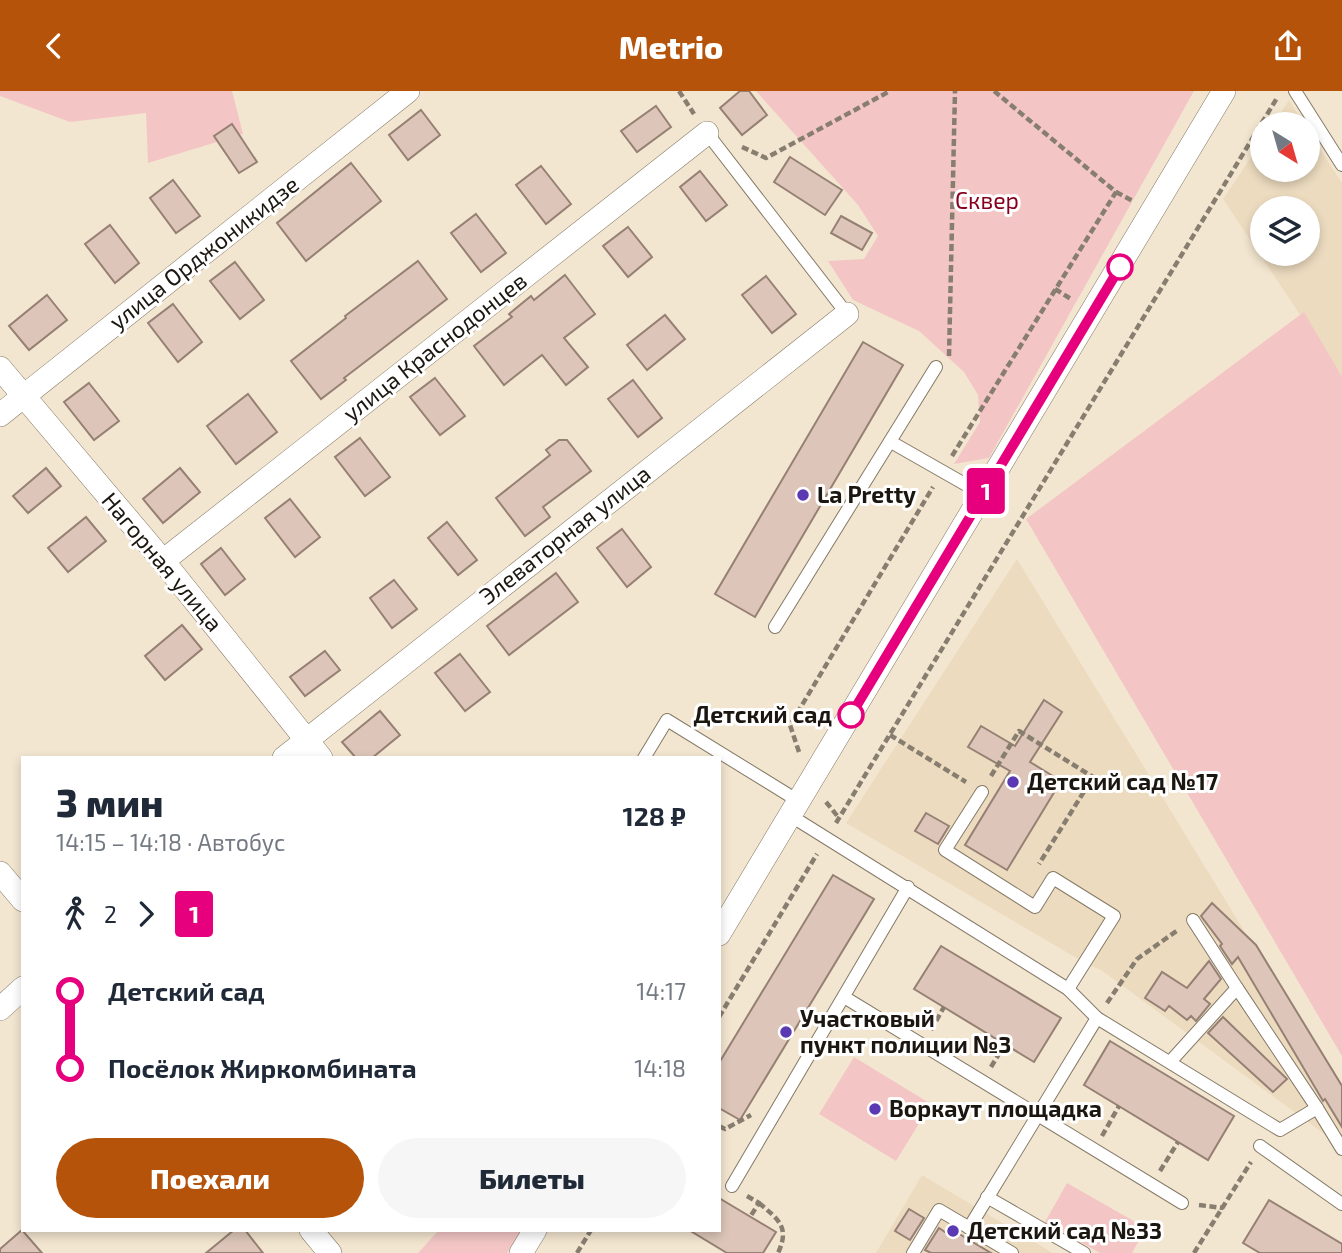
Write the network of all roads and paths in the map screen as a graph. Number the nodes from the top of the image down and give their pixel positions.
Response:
1 (408, 91) edge
2 (890, 91) edge
3 (955, 91) edge
4 (994, 91) edge
5 (1224, 91) edge
6 (1281, 91) edge
7 (1296, 91) edge
8 (707, 132) junction
9 (1342, 165) edge
10 (847, 314) joint
11 (936, 367) joint
12 (0, 368) edge
13 (23, 396) junction
14 (0, 415) edge
15 (891, 442) junction
16 (942, 471) junction
17 (984, 495) junction
18 (163, 561) junction
19 (775, 627) dead end
20 (890, 735) junction
21 (306, 739) junction
22 (286, 756) edge
23 (319, 756) edge
24 (645, 756) edge
25 (982, 792) junction
26 (800, 801) junction
27 (839, 818) junction
28 (827, 838) junction
29 (0, 873) edge
30 (908, 887) junction
31 (1019, 896) junction
32 (21, 898) edge
33 (1193, 919) joint
34 (721, 931) edge
35 (1237, 988) junction
36 (1069, 989) junction
37 (21, 990) edge
38 (844, 997) junction
39 (944, 1007) dead end
40 (0, 1009) edge
41 (721, 1014) edge
42 (1097, 1019) junction
43 (923, 1045) junction
44 (1170, 1062) junction
45 (1119, 1106) dead end
46 (1317, 1108) junction
47 (1038, 1116) junction
48 (1178, 1142) dead end
49 (1260, 1146) joint
50 (1342, 1149) edge
51 (1093, 1150) junction
52 (1152, 1185) junction
53 (732, 1187) dead end
54 (987, 1197) junction
55 (759, 1203) dead end
56 (1182, 1203) dead end
57 (1342, 1204) edge
58 (969, 1228) junction
59 (313, 1232) edge
60 (534, 1232) edge
61 (590, 1232) edge
62 (330, 1253) edge
63 (521, 1253) edge
64 (577, 1253) edge
65 (778, 1253) edge
66 (913, 1253) edge
67 (1012, 1253) edge
68 (1084, 1253) edge
69 (1194, 1253) edge

1 - 13 street, улица Орджоникидзе
2 - 8 path
3 - 11 path
4 - 16 path
5 - 17 street
6 - 20 path
7 - 9 lane
8 - 10 lane
8 - 18 street, улица Краснодонцев
10 - 21 street, Элеваторная улица
11 - 15 lane
12 - 13 street, Нагорная улица
13 - 14 street, улица Орджоникидзе
13 - 18 street, Нагорная улица
15 - 16 lane
15 - 19 lane
16 - 17 lane
16 - 26 path
17 - 26 street
18 - 21 street, Нагорная улица
20 - 25 path
20 - 27 path
21 - 22 street, Элеваторная улица
21 - 23 street, Нагорная улица
24 - 26 lane
25 - 31 lane
25 - 31 path
26 - 27 path
26 - 28 lane
26 - 34 street
27 - 28 path
28 - 30 lane
28 - 41 path
29 - 32 street
30 - 36 lane
30 - 38 lane
31 - 36 lane
33 - 35 lane
33 - 42 path
35 - 44 lane
35 - 46 lane
36 - 42 lane
37 - 40 street
38 - 43 lane
38 - 53 lane
39 - 43 path
42 - 44 lane
42 - 47 lane
43 - 47 lane
44 - 46 lane
45 - 51 path
46 - 50 lane
47 - 51 lane
47 - 54 lane
48 - 52 path
49 - 57 lane
49 - 69 path
51 - 52 lane
52 - 56 lane
54 - 58 lane
54 - 68 lane
55 - 65 path
58 - 66 lane
58 - 67 lane
59 - 62 street
60 - 63 street
61 - 64 path

